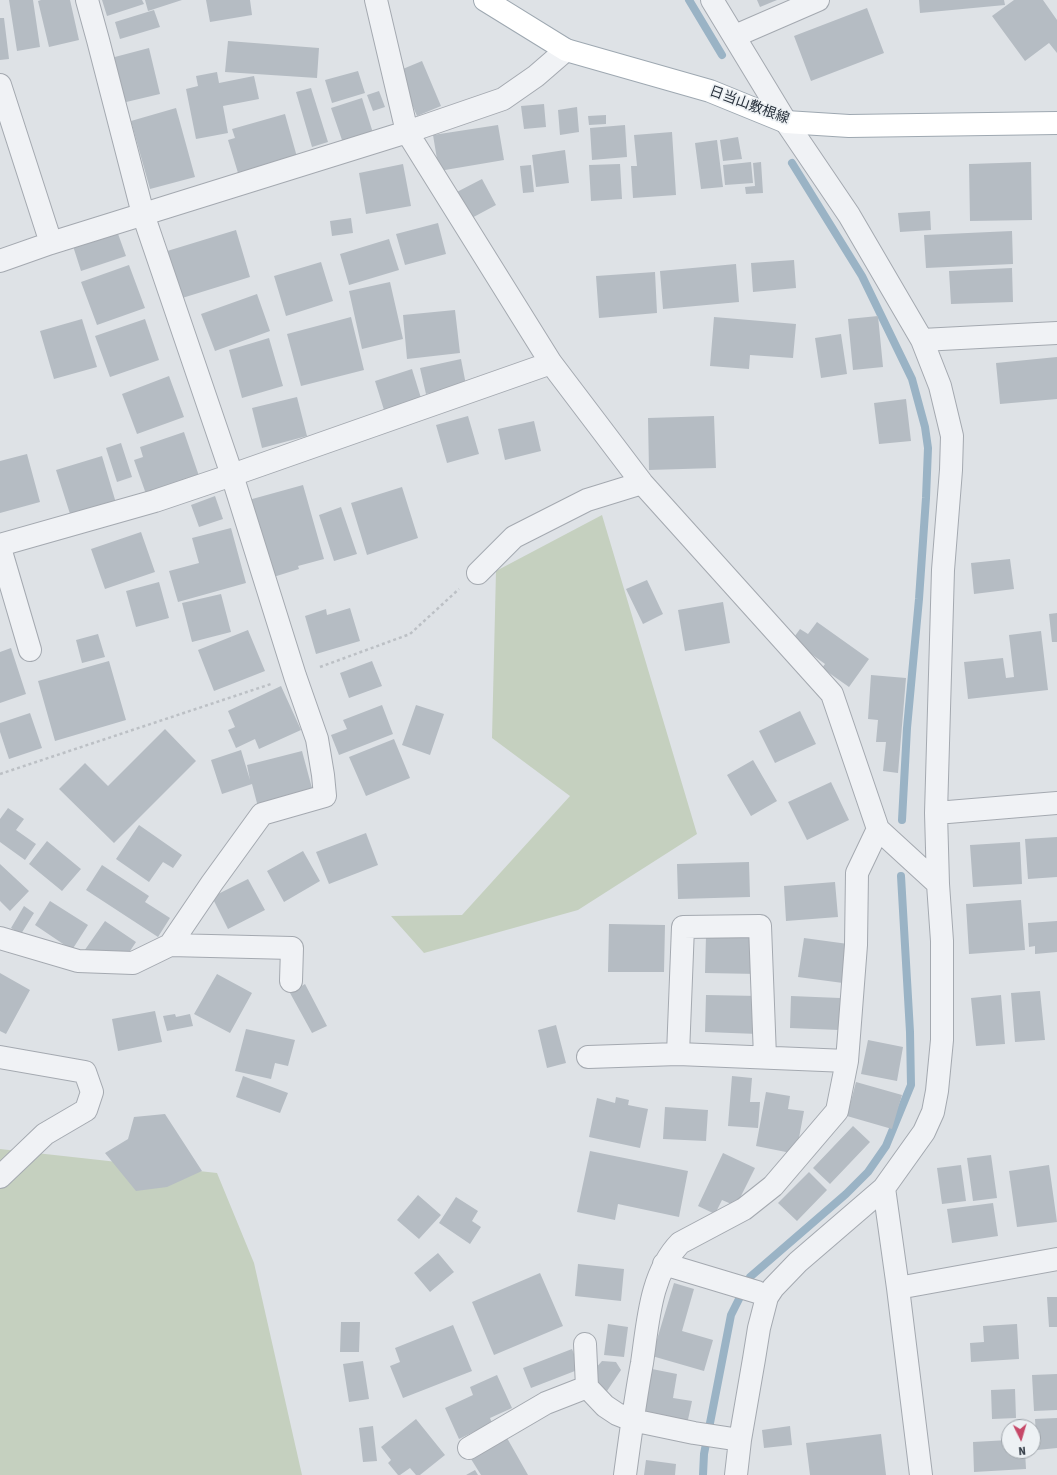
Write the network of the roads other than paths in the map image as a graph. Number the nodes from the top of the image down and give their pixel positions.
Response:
1 (87, 0) edge
2 (376, 0) edge
3 (485, 0) edge
4 (712, 0) edge
5 (818, 0) edge
6 (735, 36) junction
7 (566, 50) junction
8 (0, 85) edge
9 (786, 122) junction
10 (1057, 123) edge
11 (406, 132) junction
12 (143, 214) junction
13 (51, 243) junction
14 (0, 261) edge
15 (1057, 333) edge
16 (922, 340) junction
17 (551, 363) junction
18 (232, 475) junction
19 (642, 483) junction
20 (0, 547) edge
21 (478, 573) road end
22 (30, 650) dead end
23 (1057, 803) edge
24 (936, 813) junction
25 (878, 828) junction
26 (938, 884) junction
27 (0, 938) edge
28 (170, 945) junction
29 (290, 981) dead end
30 (678, 1054) junction
31 (0, 1056) edge
32 (588, 1057) dead end
33 (765, 1057) junction
34 (847, 1061) junction
35 (0, 1178) edge
36 (884, 1188) junction
37 (1057, 1260) edge
38 (664, 1264) junction
39 (898, 1288) junction
40 (762, 1295) junction
41 (585, 1344) dead end
42 (587, 1386) junction
43 (632, 1420) junction
44 (732, 1439) junction
45 (469, 1448) dead end
46 (625, 1475) edge
47 (736, 1475) edge
48 (921, 1475) edge

1 - 12 street
2 - 11 street
3 - 7 main road, 日当山敷根線
4 - 6 street
5 - 6 street
6 - 9 street
7 - 9 main road, 日当山敷根線
7 - 11 street
8 - 13 street
9 - 10 main road, 日当山敷根線
9 - 16 street
11 - 12 street
11 - 17 street
12 - 13 street
12 - 18 street
13 - 14 street
15 - 16 street
16 - 24 street
17 - 18 street
17 - 19 street
18 - 20 street
18 - 28 street
19 - 21 street
19 - 25 street
20 - 22 street
23 - 24 street
24 - 26 street
25 - 26 street
25 - 34 street
26 - 36 street
27 - 28 street
28 - 29 street
30 - 32 street
30 - 33 street
30 - 33 street
31 - 35 street
33 - 34 street
34 - 38 street
36 - 39 street
36 - 40 street
37 - 39 street
38 - 40 street
38 - 43 street
39 - 48 street
40 - 44 street
41 - 42 street
42 - 43 street
42 - 45 street
43 - 44 street
43 - 46 street
44 - 47 street

